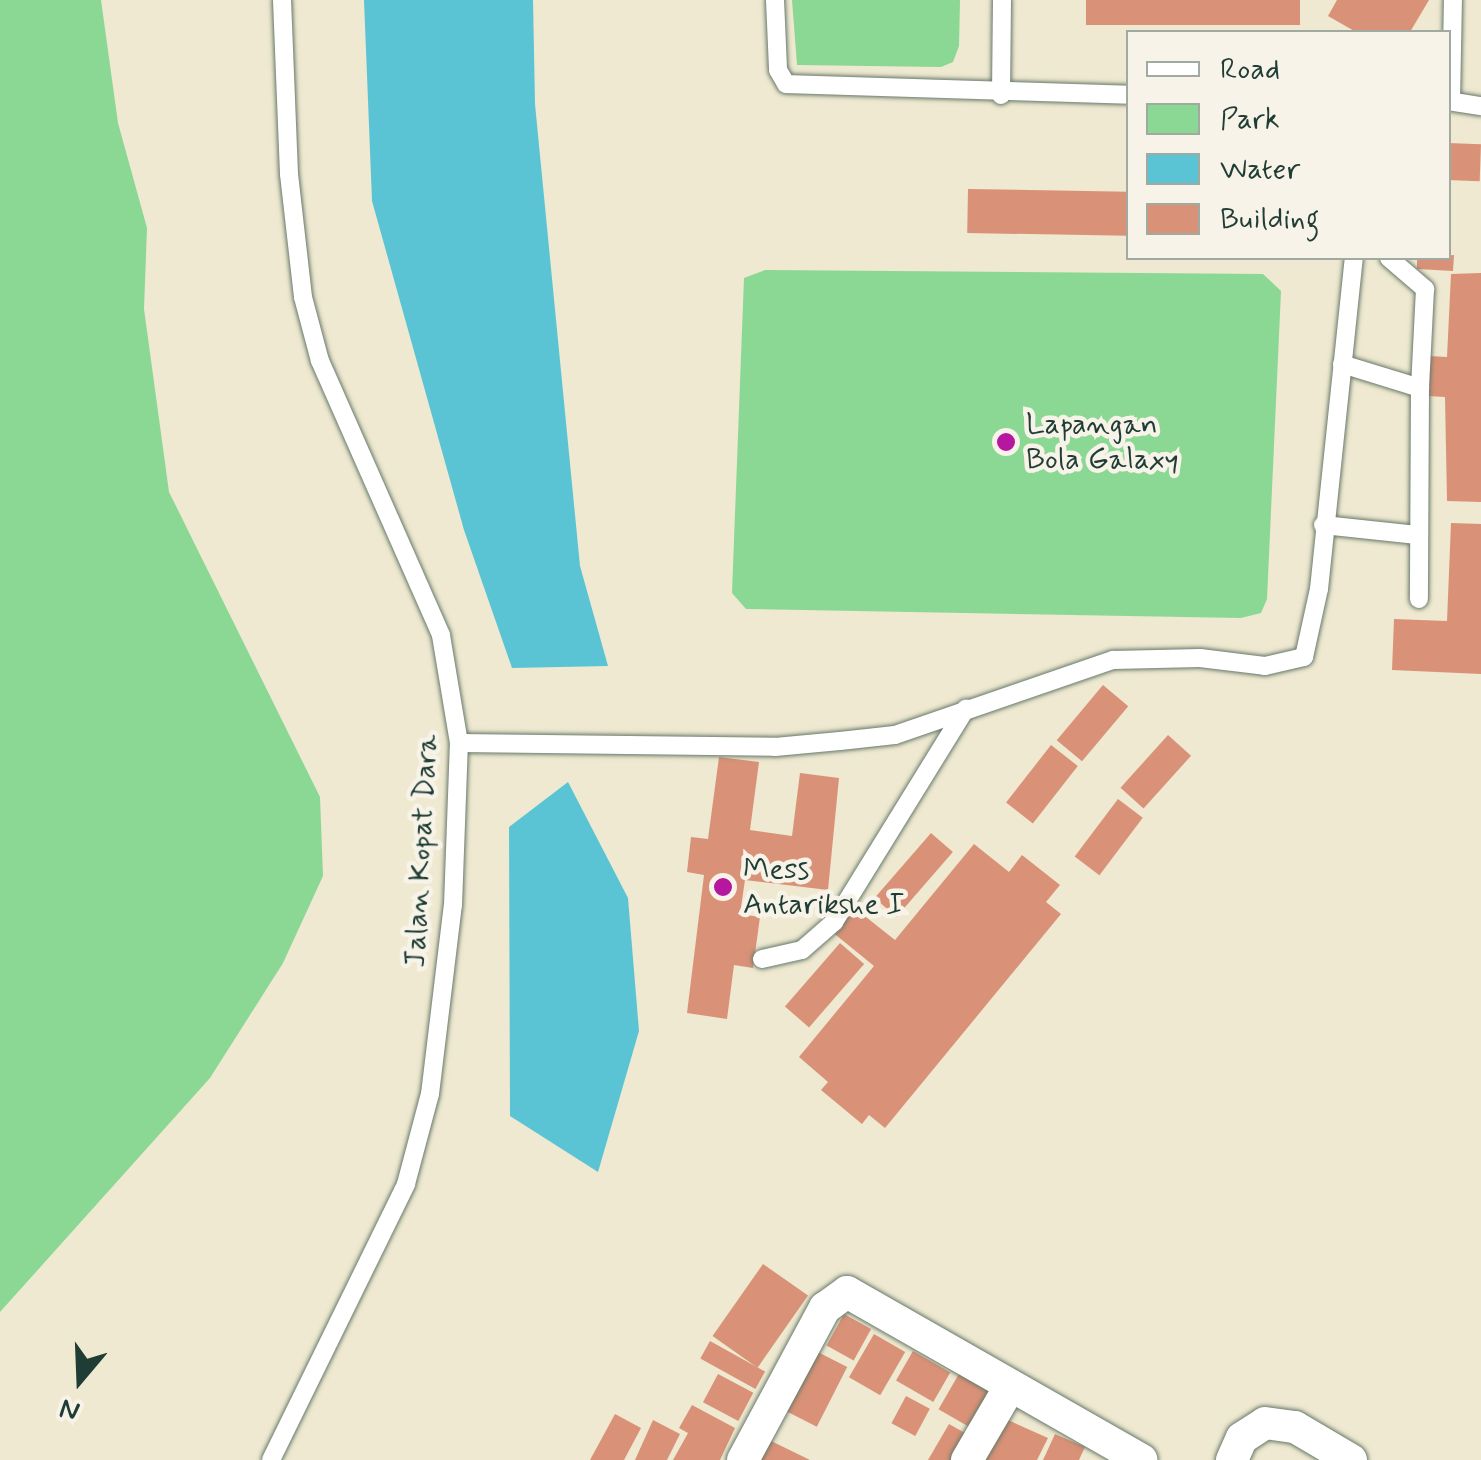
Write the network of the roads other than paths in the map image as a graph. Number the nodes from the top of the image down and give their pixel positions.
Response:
1 (282, 0) edge
2 (775, 0) edge
3 (1002, 0) edge
4 (1453, 0) edge
5 (1451, 67) edge
6 (1002, 95) junction
7 (1126, 96) edge
8 (1451, 101) edge
9 (1481, 106) edge
10 (1354, 260) edge
11 (1391, 260) edge
12 (1342, 364) junction
13 (1420, 388) junction
14 (1324, 525) junction
15 (1416, 535) junction
16 (1419, 599) dead end
17 (966, 708) junction
18 (459, 743) junction
19 (762, 958) dead end
20 (1010, 1388) junction
21 (271, 1460) edge
22 (743, 1460) edge
23 (967, 1460) edge
24 (1141, 1460) edge
25 (1232, 1460) edge
26 (1351, 1460) edge

1 - 18 lane, Jalan Kopat Dara
2 - 6 lane
3 - 6 lane
4 - 5 lane
6 - 7 lane
8 - 9 lane
10 - 12 lane
11 - 13 lane
12 - 13 lane
12 - 14 lane
13 - 15 lane
14 - 15 lane
14 - 17 lane
15 - 16 lane
17 - 18 lane
17 - 19 lane
18 - 21 lane, Jalan Kopat Dara
20 - 22 street
20 - 23 street
20 - 24 street
25 - 26 street

